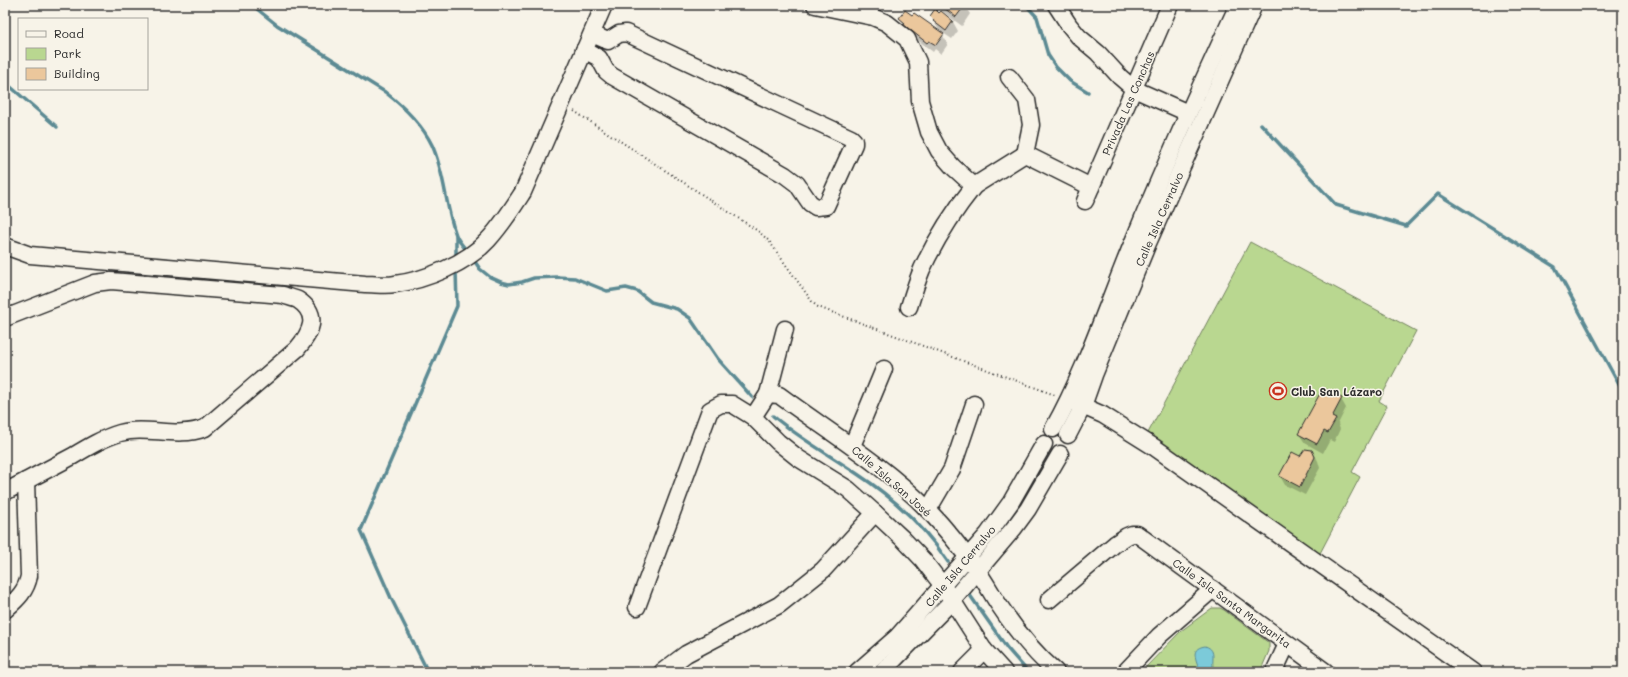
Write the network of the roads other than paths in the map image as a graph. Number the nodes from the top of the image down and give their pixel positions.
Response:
1 (604, 5) edge
2 (815, 5) edge
3 (1056, 5) edge
4 (1170, 5) edge
5 (1238, 5) edge
6 (1254, 5) edge
7 (853, 9) edge
8 (592, 34) junction
9 (584, 50) junction
10 (1009, 77) dead end
11 (1134, 88) junction
12 (1188, 114) junction
13 (1025, 154) junction
14 (974, 186) junction
15 (5, 246) edge
16 (909, 307) dead end
17 (5, 318) edge
18 (785, 329) dead end
19 (884, 369) dead end
20 (768, 394) junction
21 (1076, 403) junction
22 (974, 404) dead end
23 (752, 417) junction
24 (1060, 432) junction
25 (1044, 444) junction
26 (852, 446) junction
27 (1060, 454) junction
28 (26, 481) junction
29 (5, 492) edge
30 (928, 510) junction
31 (875, 513) junction
32 (968, 557) junction
33 (978, 571) junction
34 (943, 586) junction
35 (1213, 589) junction
36 (1049, 600) dead end
37 (952, 601) junction
38 (637, 607) dead end
39 (5, 610) edge
40 (1287, 644) junction
41 (984, 650) junction
42 (662, 672) edge
43 (856, 672) edge
44 (882, 672) edge
45 (962, 672) edge
46 (1004, 672) edge
47 (1056, 672) edge
48 (1124, 672) edge
49 (1274, 672) edge
50 (1326, 672) edge
51 (1473, 672) edge

1 - 8 street
2 - 7 street
3 - 11 street
4 - 11 street, Privada Las Conchas
5 - 12 street, Calle Isla Cerralvo
6 - 21 street, Calle Isla Cerralvo
7 - 14 street
8 - 9 street
8 - 9 street
9 - 15 street
10 - 13 street
11 - 12 street
11 - 13 street, Privada Las Conchas
12 - 21 street, Calle Isla Cerralvo
13 - 14 street
14 - 16 street
17 - 28 street
18 - 20 street
19 - 26 street
20 - 23 street
20 - 26 street, Calle Isla San José
21 - 24 street, Calle Isla Cerralvo
21 - 51 street
22 - 30 street
23 - 31 street
23 - 38 street
24 - 25 street
24 - 27 street
25 - 27 street
25 - 32 street, Calle Isla Cerralvo
26 - 30 street, Calle Isla San José
27 - 33 street, Calle Isla Cerralvo
28 - 29 street
28 - 39 street
30 - 32 street, Calle Isla San José
31 - 34 street
31 - 42 street
32 - 33 street, Calle Isla San José
32 - 34 street, Calle Isla Cerralvo
33 - 37 street, Calle Isla Cerralvo
33 - 47 street, Calle Isla San José
34 - 37 street
34 - 43 street, Calle Isla Cerralvo
35 - 36 street, Calle Isla Santa Margarita
35 - 40 street, Calle Isla Santa Margarita
35 - 48 street
37 - 41 street
37 - 44 street, Calle Isla Cerralvo
40 - 49 street
40 - 50 street, Calle Isla Santa Margarita
41 - 45 street
41 - 46 street

